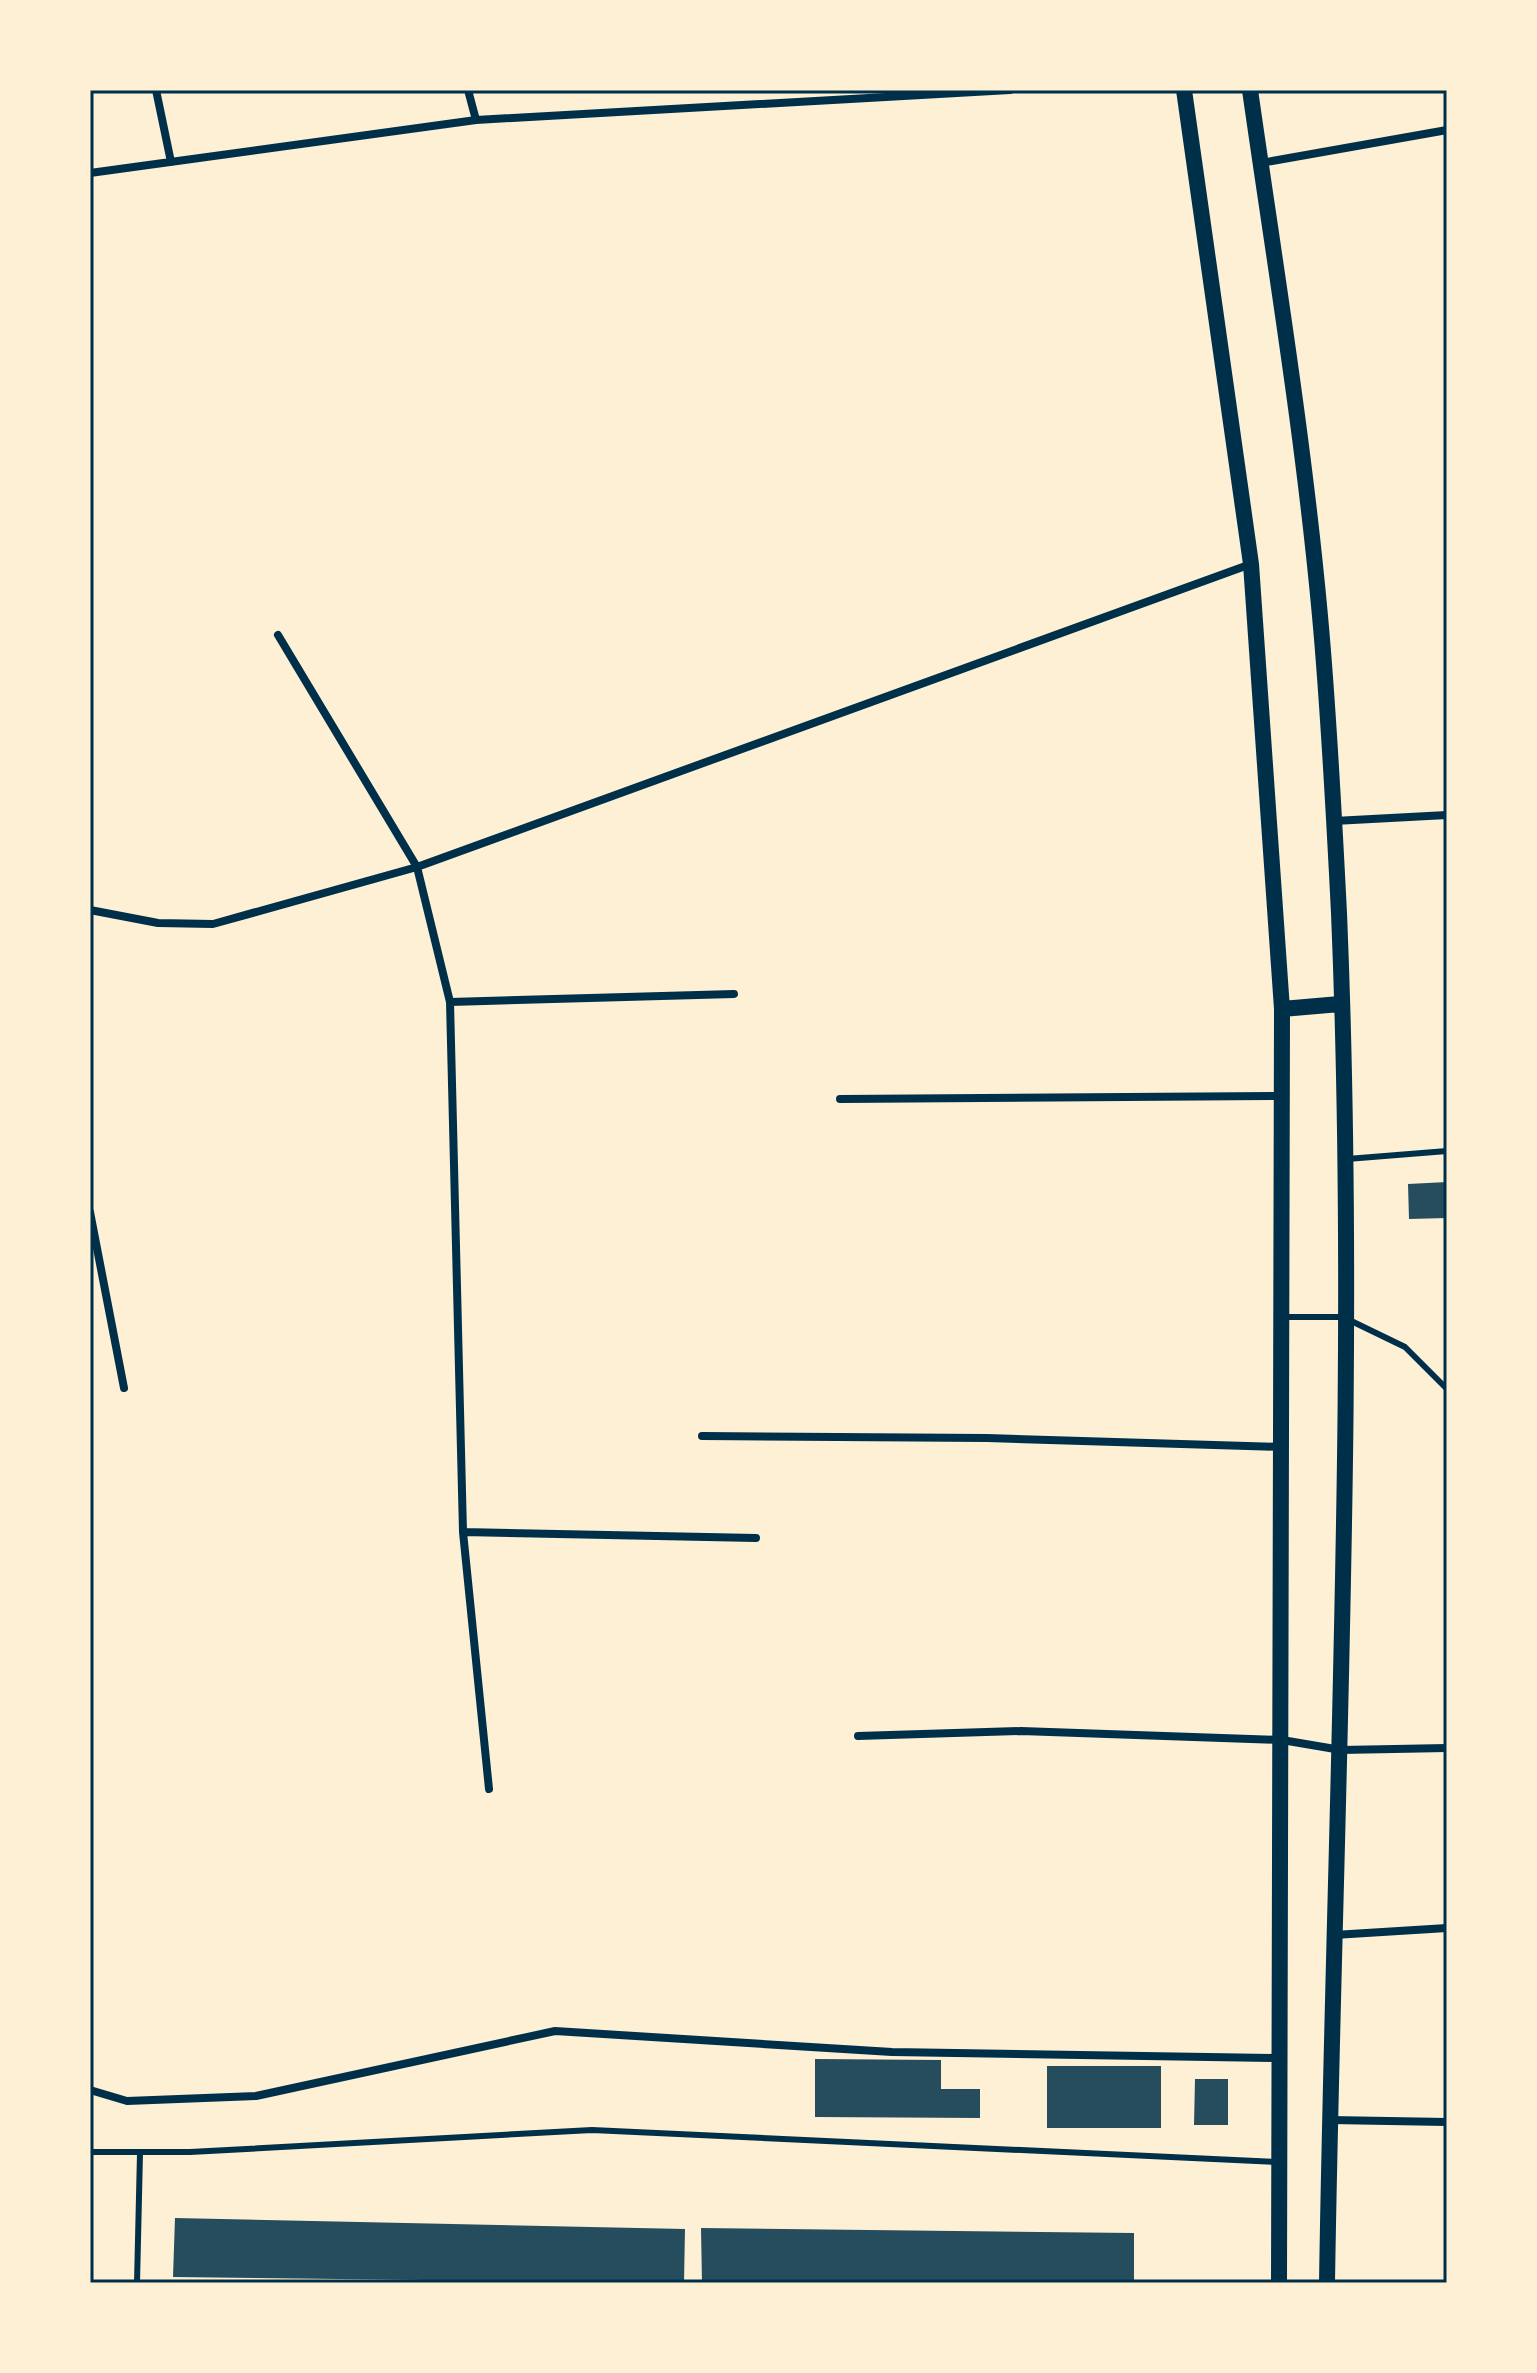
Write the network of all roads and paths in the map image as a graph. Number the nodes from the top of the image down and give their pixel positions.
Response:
1 (156, 90) edge
2 (468, 90) edge
3 (1010, 90) edge
4 (1184, 90) edge
5 (1250, 90) edge
6 (476, 120) junction
7 (1447, 130) edge
8 (171, 162) junction
9 (1261, 163) junction
10 (90, 173) edge
11 (1251, 564) junction
12 (278, 635) dead end
13 (1447, 815) edge
14 (1333, 822) junction
15 (417, 867) junction
16 (90, 910) edge
17 (734, 994) dead end
18 (450, 1002) junction
19 (1340, 1004) junction
20 (1282, 1009) junction
21 (1284, 1096) junction
22 (840, 1099) dead end
23 (1447, 1151) edge
24 (1343, 1159) junction
25 (90, 1212) edge
26 (1284, 1317) junction
27 (1343, 1317) junction
28 (124, 1388) dead end
29 (1447, 1389) edge
30 (702, 1436) dead end
31 (1283, 1447) junction
32 (463, 1532) junction
33 (756, 1538) dead end
34 (858, 1736) dead end
35 (1282, 1740) junction
36 (1447, 1748) edge
37 (1341, 1750) junction
38 (489, 1789) dead end
39 (1447, 1928) edge
40 (1333, 1935) junction
41 (1279, 2058) junction
42 (90, 2090) edge
43 (1330, 2120) junction
44 (1447, 2122) edge
45 (90, 2152) edge
46 (140, 2153) junction
47 (1280, 2162) junction
48 (137, 2283) edge
49 (1279, 2283) edge
50 (1327, 2283) edge

1 - 8 street
2 - 6 street
3 - 6 street
4 - 11 main road
5 - 9 main road
6 - 8 street
7 - 9 street
8 - 10 street
9 - 14 main road
11 - 15 street
11 - 20 main road
12 - 15 street
13 - 14 street
14 - 19 main road
15 - 16 street
15 - 18 street
17 - 18 street
18 - 32 street
19 - 20 main road
19 - 24 main road
20 - 21 main road
21 - 22 street
21 - 26 main road
23 - 24 lane
24 - 27 main road
25 - 28 street
26 - 27 lane
26 - 31 main road
27 - 29 lane
27 - 37 main road
30 - 31 street
31 - 35 main road
32 - 33 street
32 - 38 street
34 - 35 street
35 - 37 street
35 - 41 main road
36 - 37 street
37 - 40 main road
39 - 40 street
40 - 43 main road
41 - 42 street
41 - 47 main road
43 - 44 street
43 - 50 main road
45 - 46 lane
46 - 47 lane
46 - 48 lane
47 - 49 main road

